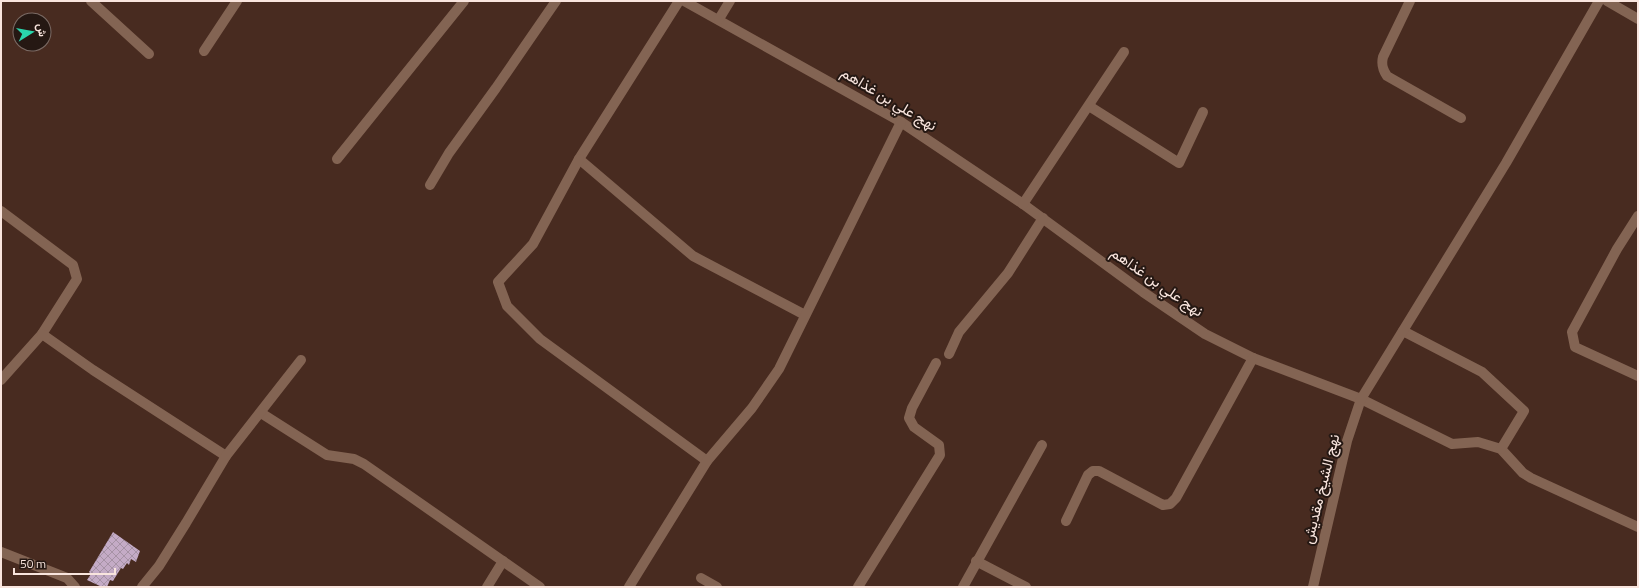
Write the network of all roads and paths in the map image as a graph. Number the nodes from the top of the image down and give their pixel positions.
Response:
1 (91, 1) edge
2 (237, 1) edge
3 (464, 1) edge
4 (556, 1) edge
5 (679, 1) edge
6 (684, 1) edge
7 (730, 1) edge
8 (1410, 1) edge
9 (1600, 1) edge
10 (1607, 1) edge
11 (719, 19) junction
12 (1638, 19) edge
13 (204, 51) dead end
14 (1124, 52) dead end
15 (149, 54) dead end
16 (1089, 106) junction
17 (1203, 112) dead end
18 (1461, 118) dead end
19 (901, 122) junction
20 (337, 158) dead end
21 (579, 160) junction
22 (430, 185) dead end
23 (1023, 204) junction
24 (1, 211) edge
25 (1638, 216) edge
26 (1043, 218) junction
27 (805, 315) junction
28 (1403, 331) junction
29 (42, 334) junction
30 (949, 354) dead end
31 (1253, 358) junction
32 (301, 360) dead end
33 (936, 363) dead end
34 (1638, 376) edge
35 (1, 380) edge
36 (1361, 399) junction
37 (261, 413) junction
38 (1042, 445) dead end
39 (1502, 449) junction
40 (226, 456) junction
41 (707, 461) junction
42 (1066, 522) dead end
43 (1638, 527) edge
44 (1, 552) edge
45 (504, 561) junction
46 (976, 561) junction
47 (701, 578) dead end
48 (75, 587) edge
49 (142, 587) edge
50 (487, 587) edge
51 (540, 587) edge
52 (629, 587) edge
53 (718, 587) edge
54 (858, 587) edge
55 (963, 587) edge
56 (1026, 587) edge
57 (1313, 587) edge

1 - 15 street
2 - 13 street
3 - 20 street
4 - 22 street
5 - 21 street
6 - 11 street, نهج علي بن غذاهم
7 - 11 street
8 - 18 street
9 - 28 street, نهج الشيخ مقديش
10 - 12 street
11 - 19 street, نهج علي بن غذاهم
14 - 16 street
16 - 17 street
16 - 23 street
19 - 23 street, نهج علي بن غذاهم
19 - 27 street
21 - 27 street
21 - 41 street
23 - 26 street, نهج علي بن غذاهم
24 - 29 street
25 - 34 street
26 - 30 street
26 - 31 street, نهج علي بن غذاهم
27 - 41 street
28 - 36 street, نهج الشيخ مقديش
28 - 39 street
29 - 35 street
29 - 40 street
31 - 36 street, نهج علي بن غذاهم
31 - 42 street
32 - 37 street
33 - 54 street
36 - 39 street, نهج علي بن غذاهم
36 - 57 street, نهج الشيخ مقديش
37 - 40 street
37 - 45 street
38 - 46 street
39 - 43 street
40 - 49 street
41 - 52 street
44 - 48 street
45 - 50 street
45 - 51 street
46 - 55 street
46 - 56 street
47 - 53 street

